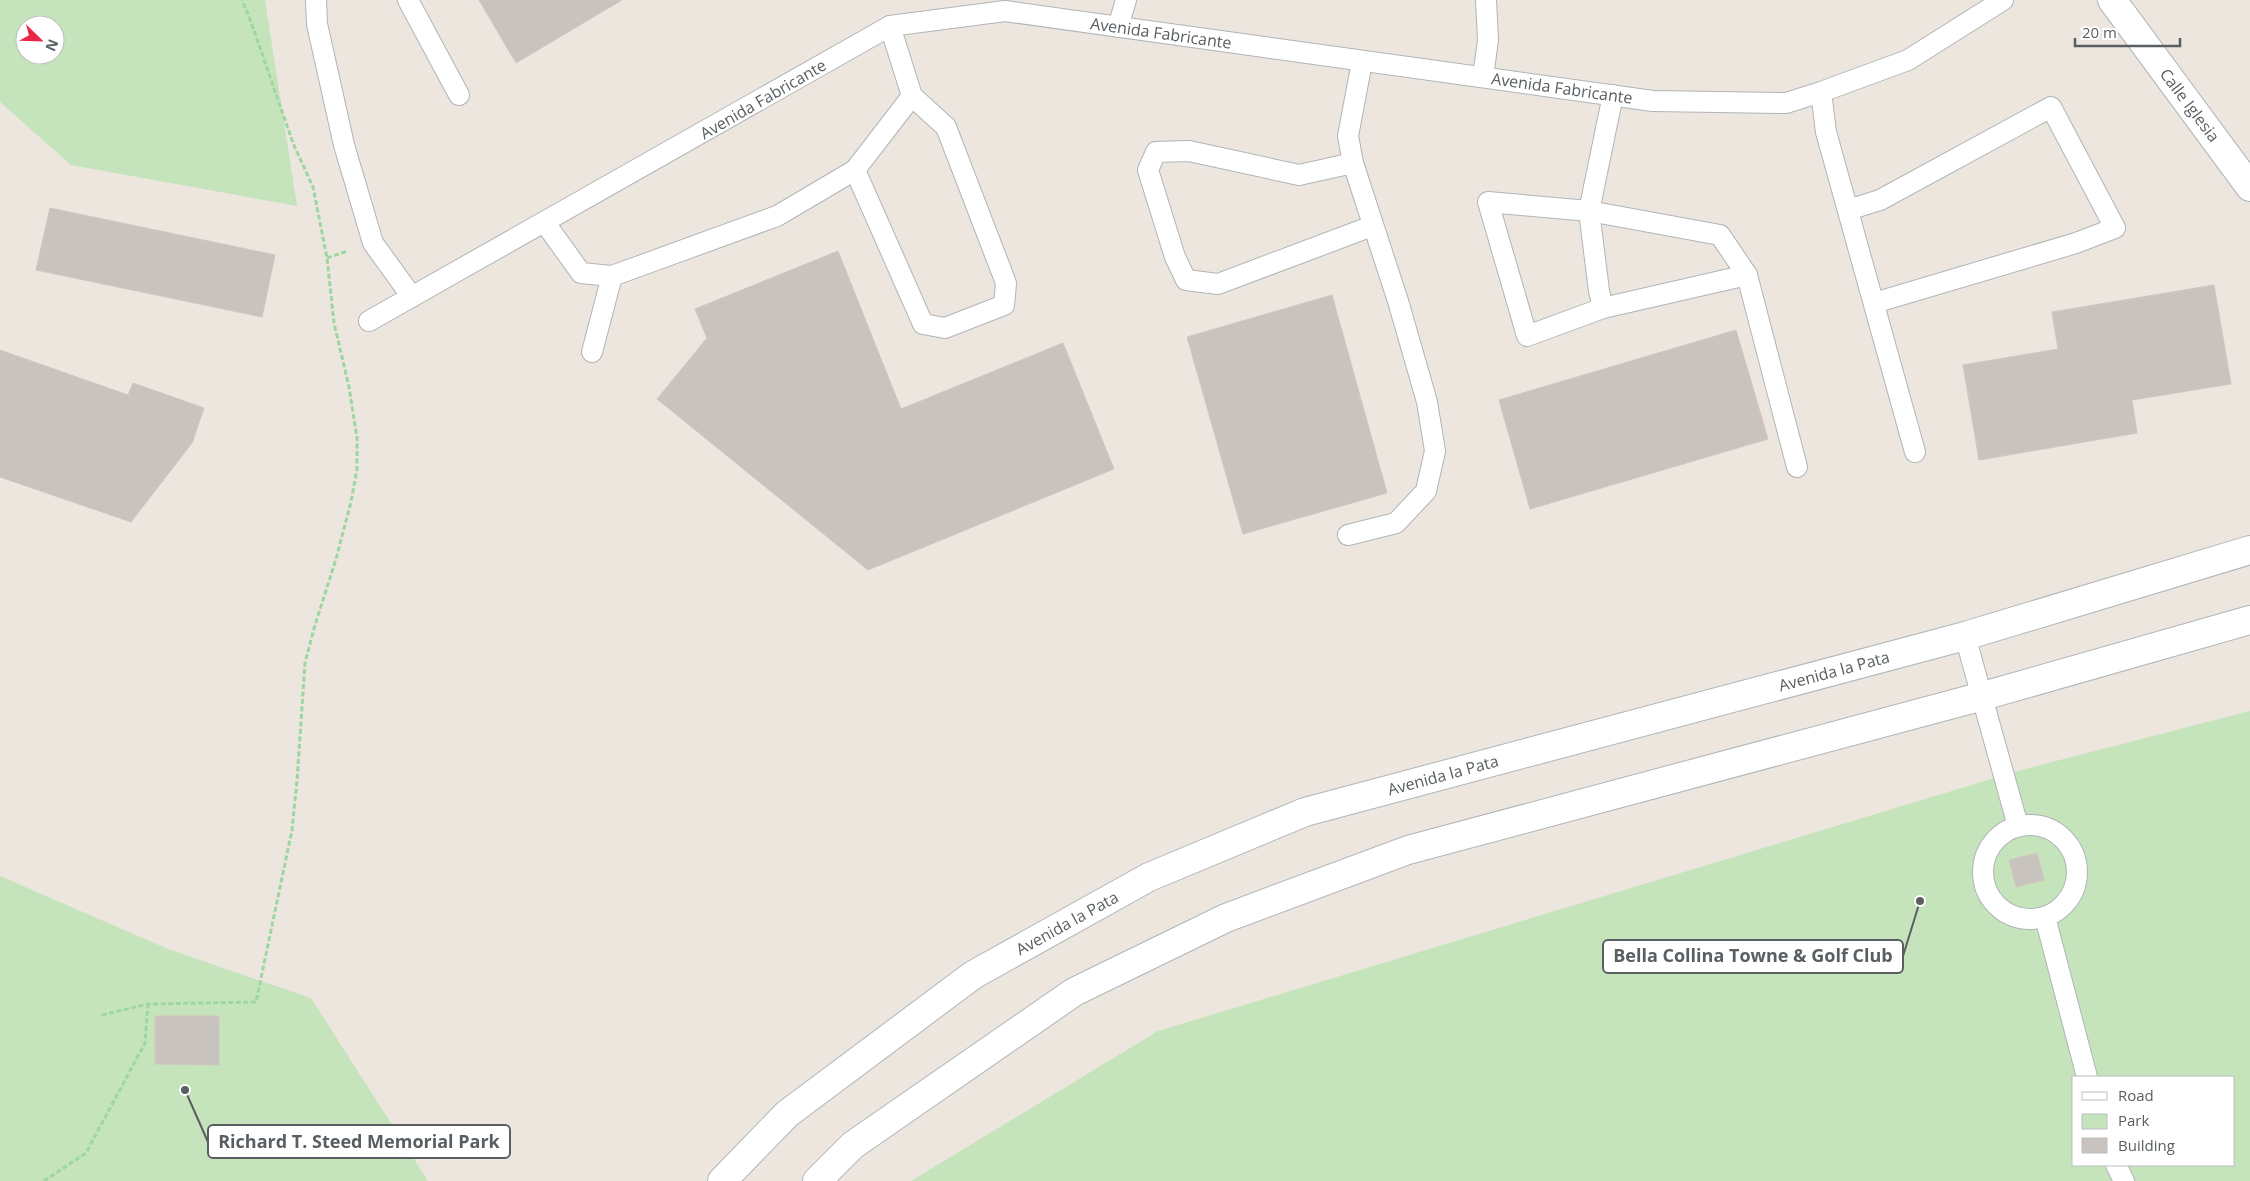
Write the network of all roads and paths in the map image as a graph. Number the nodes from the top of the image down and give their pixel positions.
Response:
1 (242, 0) edge
2 (316, 0) edge
3 (408, 0) edge
4 (1126, 0) edge
5 (1486, 0) edge
6 (2003, 0) edge
7 (2112, 0) edge
8 (890, 26) junction
9 (1118, 27) junction
10 (1362, 62) junction
11 (1483, 77) junction
12 (1821, 92) junction
13 (459, 95) dead end
14 (1614, 95) junction
15 (912, 96) junction
16 (1353, 163) junction
17 (855, 170) junction
18 (2250, 187) edge
19 (1848, 210) junction
20 (1589, 211) junction
21 (545, 223) junction
22 (1372, 226) junction
23 (1747, 275) junction
24 (612, 276) junction
25 (412, 297) junction
26 (1874, 303) junction
27 (1603, 308) junction
28 (370, 321) dead end
29 (592, 352) dead end
30 (1916, 452) dead end
31 (1796, 467) dead end
32 (1348, 535) dead end
33 (2250, 550) edge
34 (2250, 620) edge
35 (1965, 636) junction
36 (1982, 696) junction
37 (2018, 826) junction
38 (2044, 917) junction
39 (148, 1004) junction
40 (102, 1015) dead end
41 (2087, 1076) edge
42 (2116, 1166) edge
43 (44, 1181) edge
44 (722, 1181) edge
45 (817, 1181) edge
46 (2124, 1181) edge

1 - 39 path
2 - 25 lane
3 - 13 lane
4 - 9 lane
5 - 11 lane
6 - 12 lane, Avenida Fabricante
7 - 18 main road, Calle Iglesia
8 - 9 lane, Avenida Fabricante
8 - 15 lane
8 - 21 lane, Avenida Fabricante
9 - 10 lane, Avenida Fabricante
10 - 11 lane, Avenida Fabricante
10 - 16 lane
11 - 14 lane, Avenida Fabricante
12 - 14 lane, Avenida Fabricante
12 - 19 lane
14 - 20 lane
15 - 17 lane
15 - 17 lane
16 - 22 lane
16 - 22 lane
17 - 24 lane
19 - 26 lane
19 - 26 lane
20 - 23 lane
20 - 27 lane
20 - 27 lane
21 - 24 lane
21 - 25 lane, Avenida Fabricante
22 - 32 lane
23 - 27 lane
23 - 31 lane
24 - 29 lane
25 - 28 lane, Avenida Fabricante
26 - 30 lane
33 - 35 main road, Avenida la Pata
34 - 36 main road
35 - 36 lane
35 - 44 main road, Avenida la Pata
36 - 37 lane
36 - 45 main road
37 - 38 lane
37 - 38 lane
38 - 41 lane
39 - 40 path
39 - 43 path
42 - 46 lane

